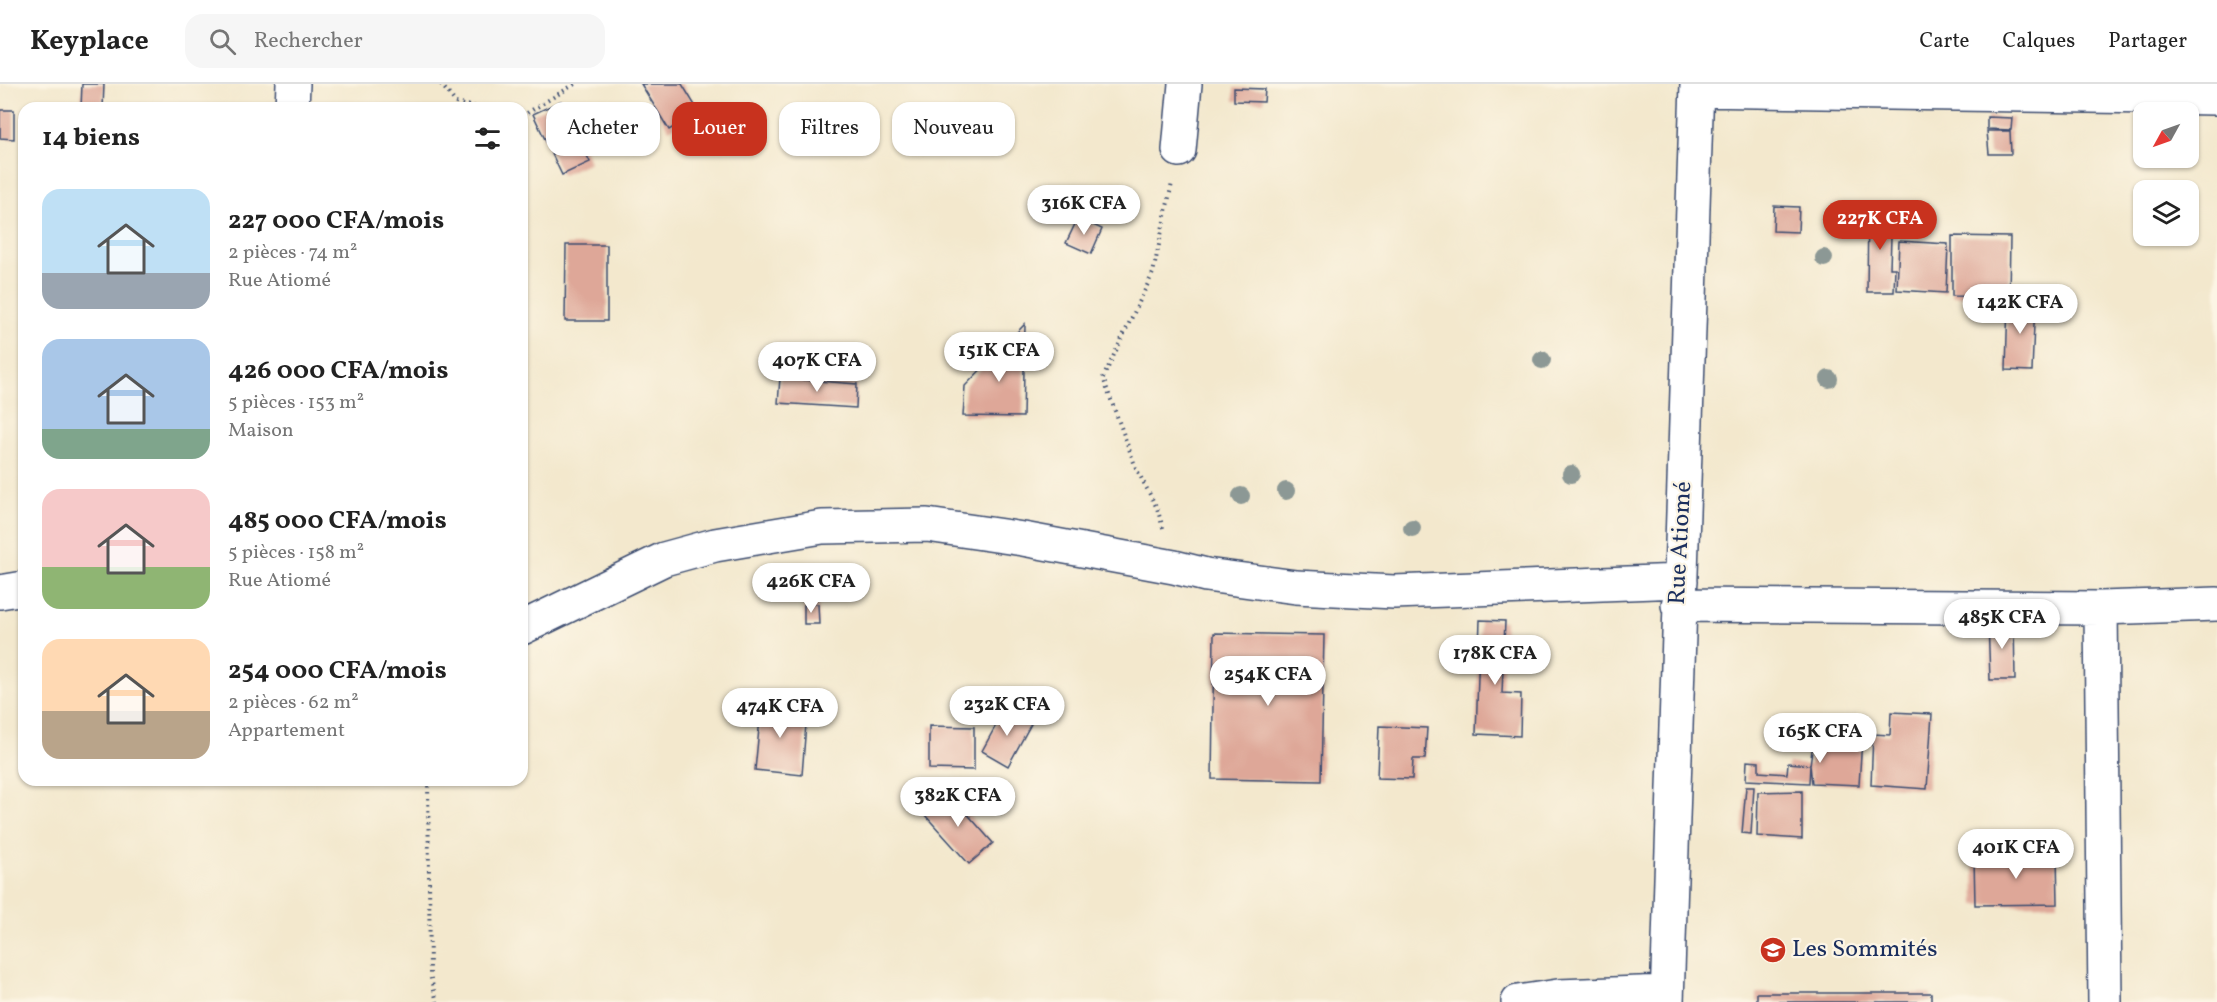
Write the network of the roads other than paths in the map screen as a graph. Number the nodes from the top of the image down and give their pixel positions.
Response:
1 (292, 84) edge
2 (1185, 84) edge
3 (1697, 87) edge
4 (2217, 98) edge
5 (292, 102) edge
6 (1179, 150) road end
7 (18, 589) edge
8 (0, 592) edge
9 (1680, 593) junction
10 (2217, 604) edge
11 (2101, 608) junction
12 (528, 625) edge
13 (1667, 997) edge
14 (1518, 1002) edge
15 (2105, 1002) edge

1 - 5 street
2 - 6 street
3 - 4 street
3 - 9 street, Rue Atiomé
7 - 8 street
9 - 11 street
9 - 12 street
9 - 13 street, Rue Atiomé
10 - 11 street
11 - 15 street
13 - 14 street

